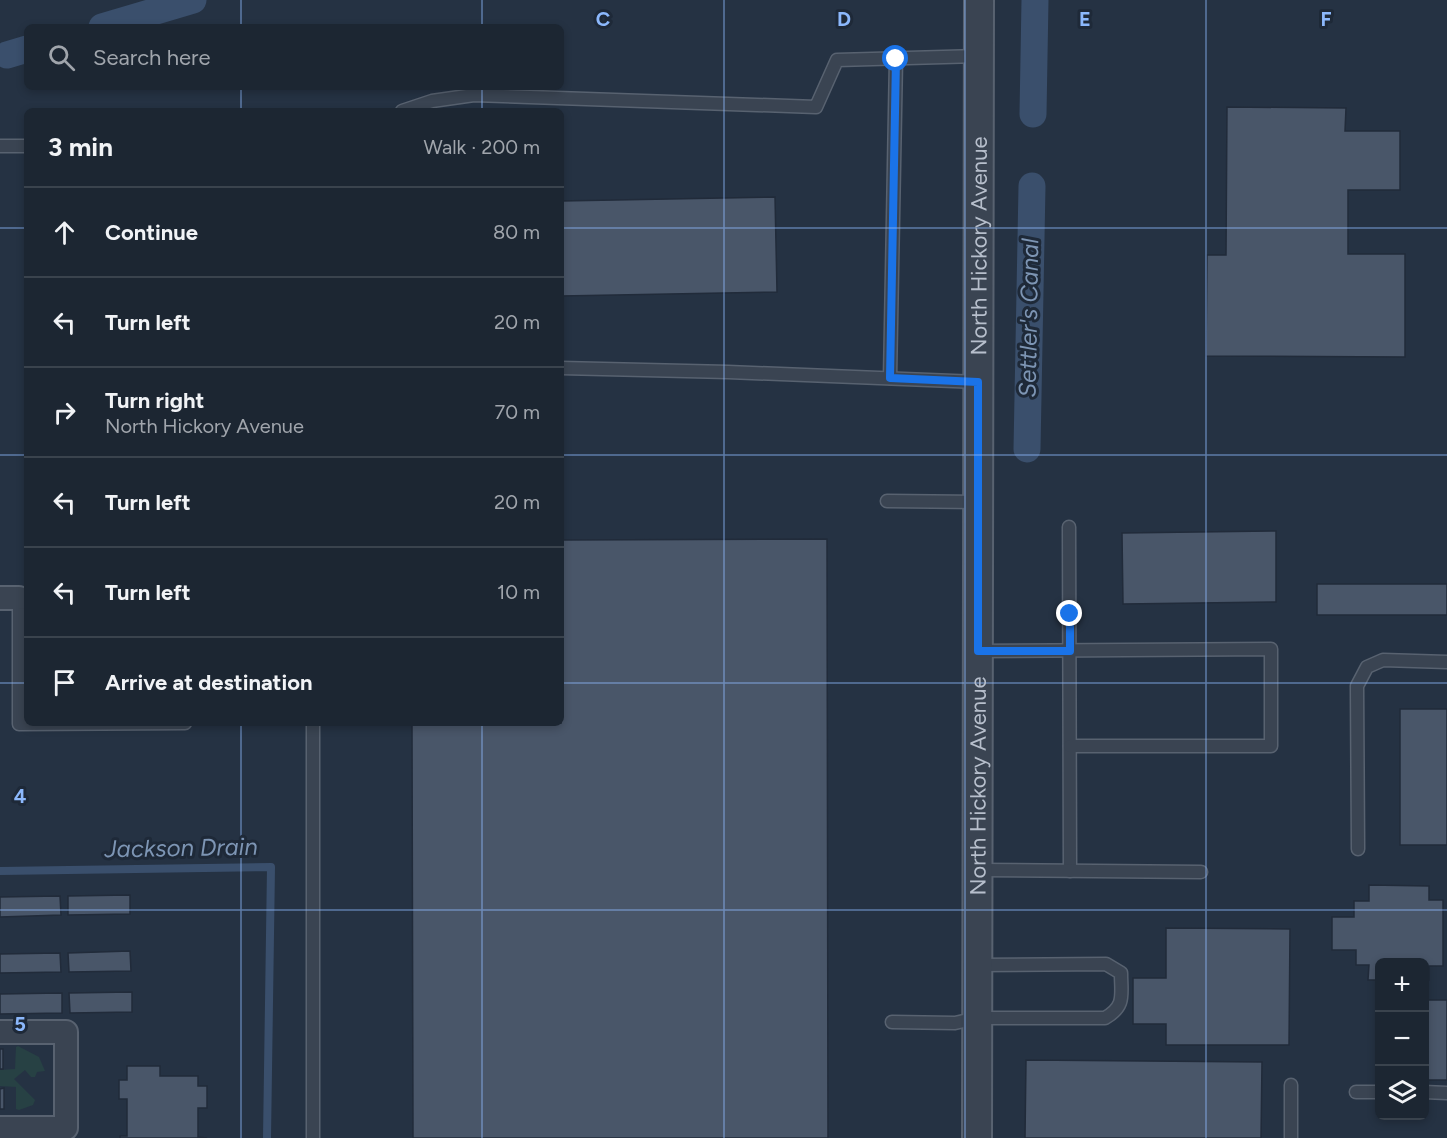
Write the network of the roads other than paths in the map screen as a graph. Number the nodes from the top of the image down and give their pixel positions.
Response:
1 (979, 0) edge
2 (979, 56) junction
3 (896, 59) junction
4 (411, 108) edge
5 (24, 146) edge
6 (0, 147) edge
7 (564, 368) edge
8 (890, 378) junction
9 (978, 382) junction
10 (887, 501) dead end
11 (978, 502) junction
12 (1069, 527) dead end
13 (15, 598) edge
14 (978, 651) junction
15 (1070, 651) junction
16 (1447, 662) edge
17 (24, 724) edge
18 (313, 726) edge
19 (1070, 746) junction
20 (1358, 849) dead end
21 (978, 870) junction
22 (1070, 871) junction
23 (1201, 872) dead end
24 (978, 965) junction
25 (978, 1017) junction
26 (892, 1022) dead end
27 (0, 1032) edge
28 (1291, 1085) dead end
29 (1356, 1092) dead end
30 (1375, 1092) edge
31 (1429, 1092) edge
32 (1447, 1093) edge
33 (0, 1128) edge
34 (313, 1138) edge
35 (977, 1138) edge
36 (1291, 1138) edge

1 - 2 street, North Hickory Avenue
2 - 3 lane
2 - 9 street, North Hickory Avenue
3 - 4 lane
3 - 8 lane
5 - 6 lane
7 - 8 lane
8 - 9 lane
9 - 11 street, North Hickory Avenue
10 - 11 lane
11 - 14 street, North Hickory Avenue
12 - 15 lane
13 - 17 lane
14 - 15 lane
14 - 21 street, North Hickory Avenue
15 - 19 lane
15 - 19 lane
16 - 20 lane
18 - 34 lane
19 - 22 lane
21 - 22 lane
21 - 24 street, North Hickory Avenue
22 - 23 lane
24 - 25 street, North Hickory Avenue
24 - 25 lane
25 - 26 lane
25 - 35 street, North Hickory Avenue
27 - 33 street
28 - 36 lane
29 - 30 lane
31 - 32 lane

